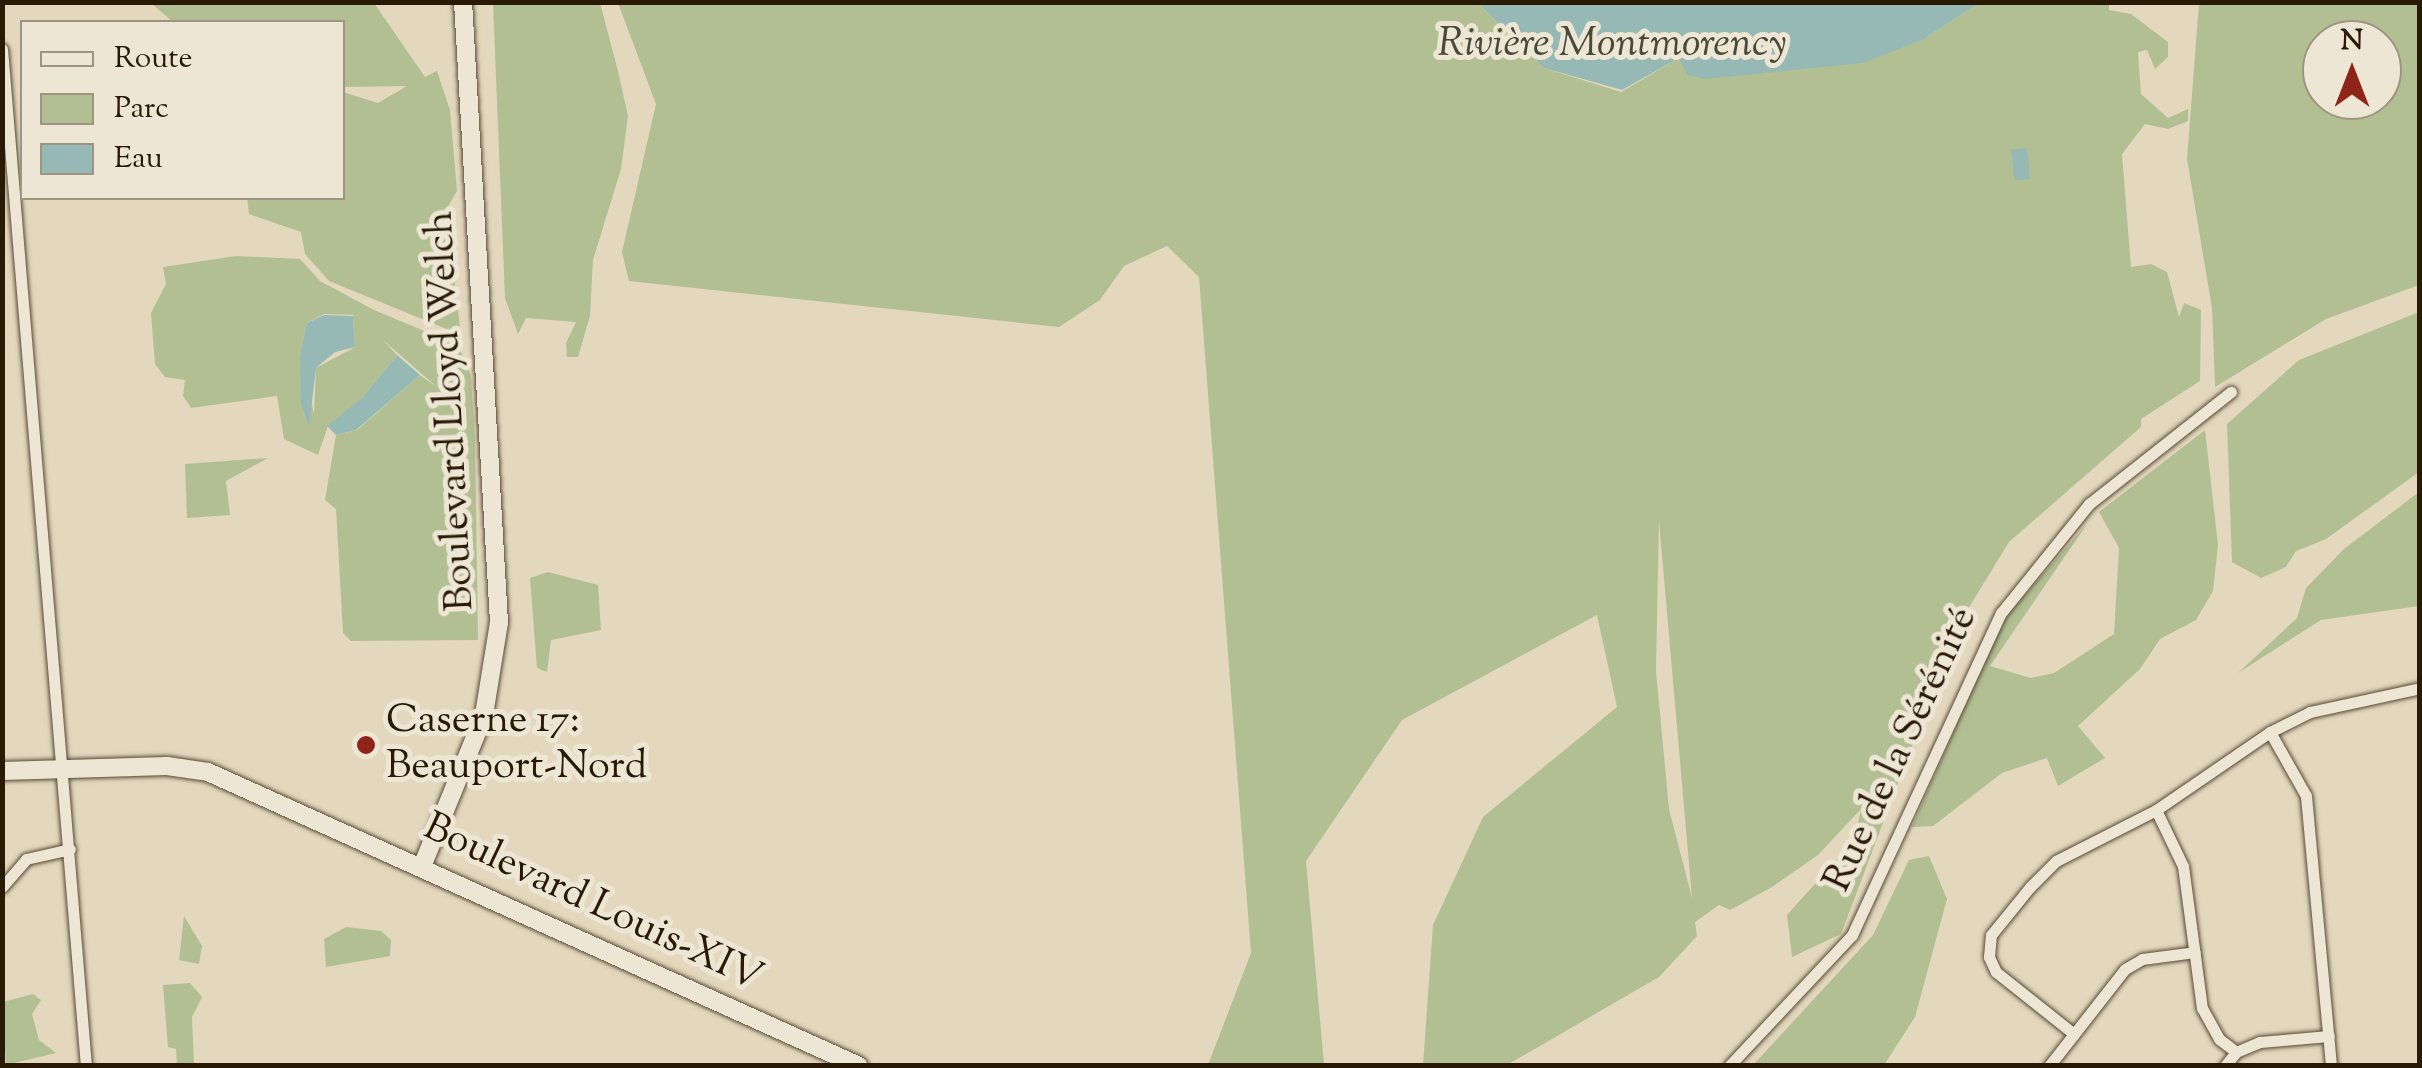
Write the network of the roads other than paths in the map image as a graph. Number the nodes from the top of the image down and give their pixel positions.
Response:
1 (463, 2) edge
2 (2, 49) edge
3 (2231, 392) dead end
4 (2420, 688) edge
5 (2270, 732) junction
6 (65, 770) junction
7 (2, 771) edge
8 (2156, 810) junction
9 (70, 849) junction
10 (422, 864) junction
11 (2, 887) edge
12 (2194, 952) junction
13 (2074, 1034) junction
14 (2329, 1036) junction
15 (2236, 1052) junction
16 (86, 1066) edge
17 (859, 1066) edge
18 (1730, 1066) edge
19 (2049, 1066) edge
20 (2225, 1066) edge
21 (2331, 1066) edge

1 - 10 main road, Boulevard Lloyd Welch
2 - 6 street
3 - 18 street, Rue de la Sérénité
4 - 5 street
5 - 8 street
5 - 14 street
6 - 7 main road, Boulevard Louis-XIV
6 - 9 street
6 - 10 main road, Boulevard Louis-XIV
8 - 12 street
8 - 13 street
9 - 11 street
9 - 16 street
10 - 17 main road, Boulevard Louis-XIV
12 - 13 street
12 - 15 street
13 - 19 street
14 - 15 street
14 - 21 street
15 - 20 street

